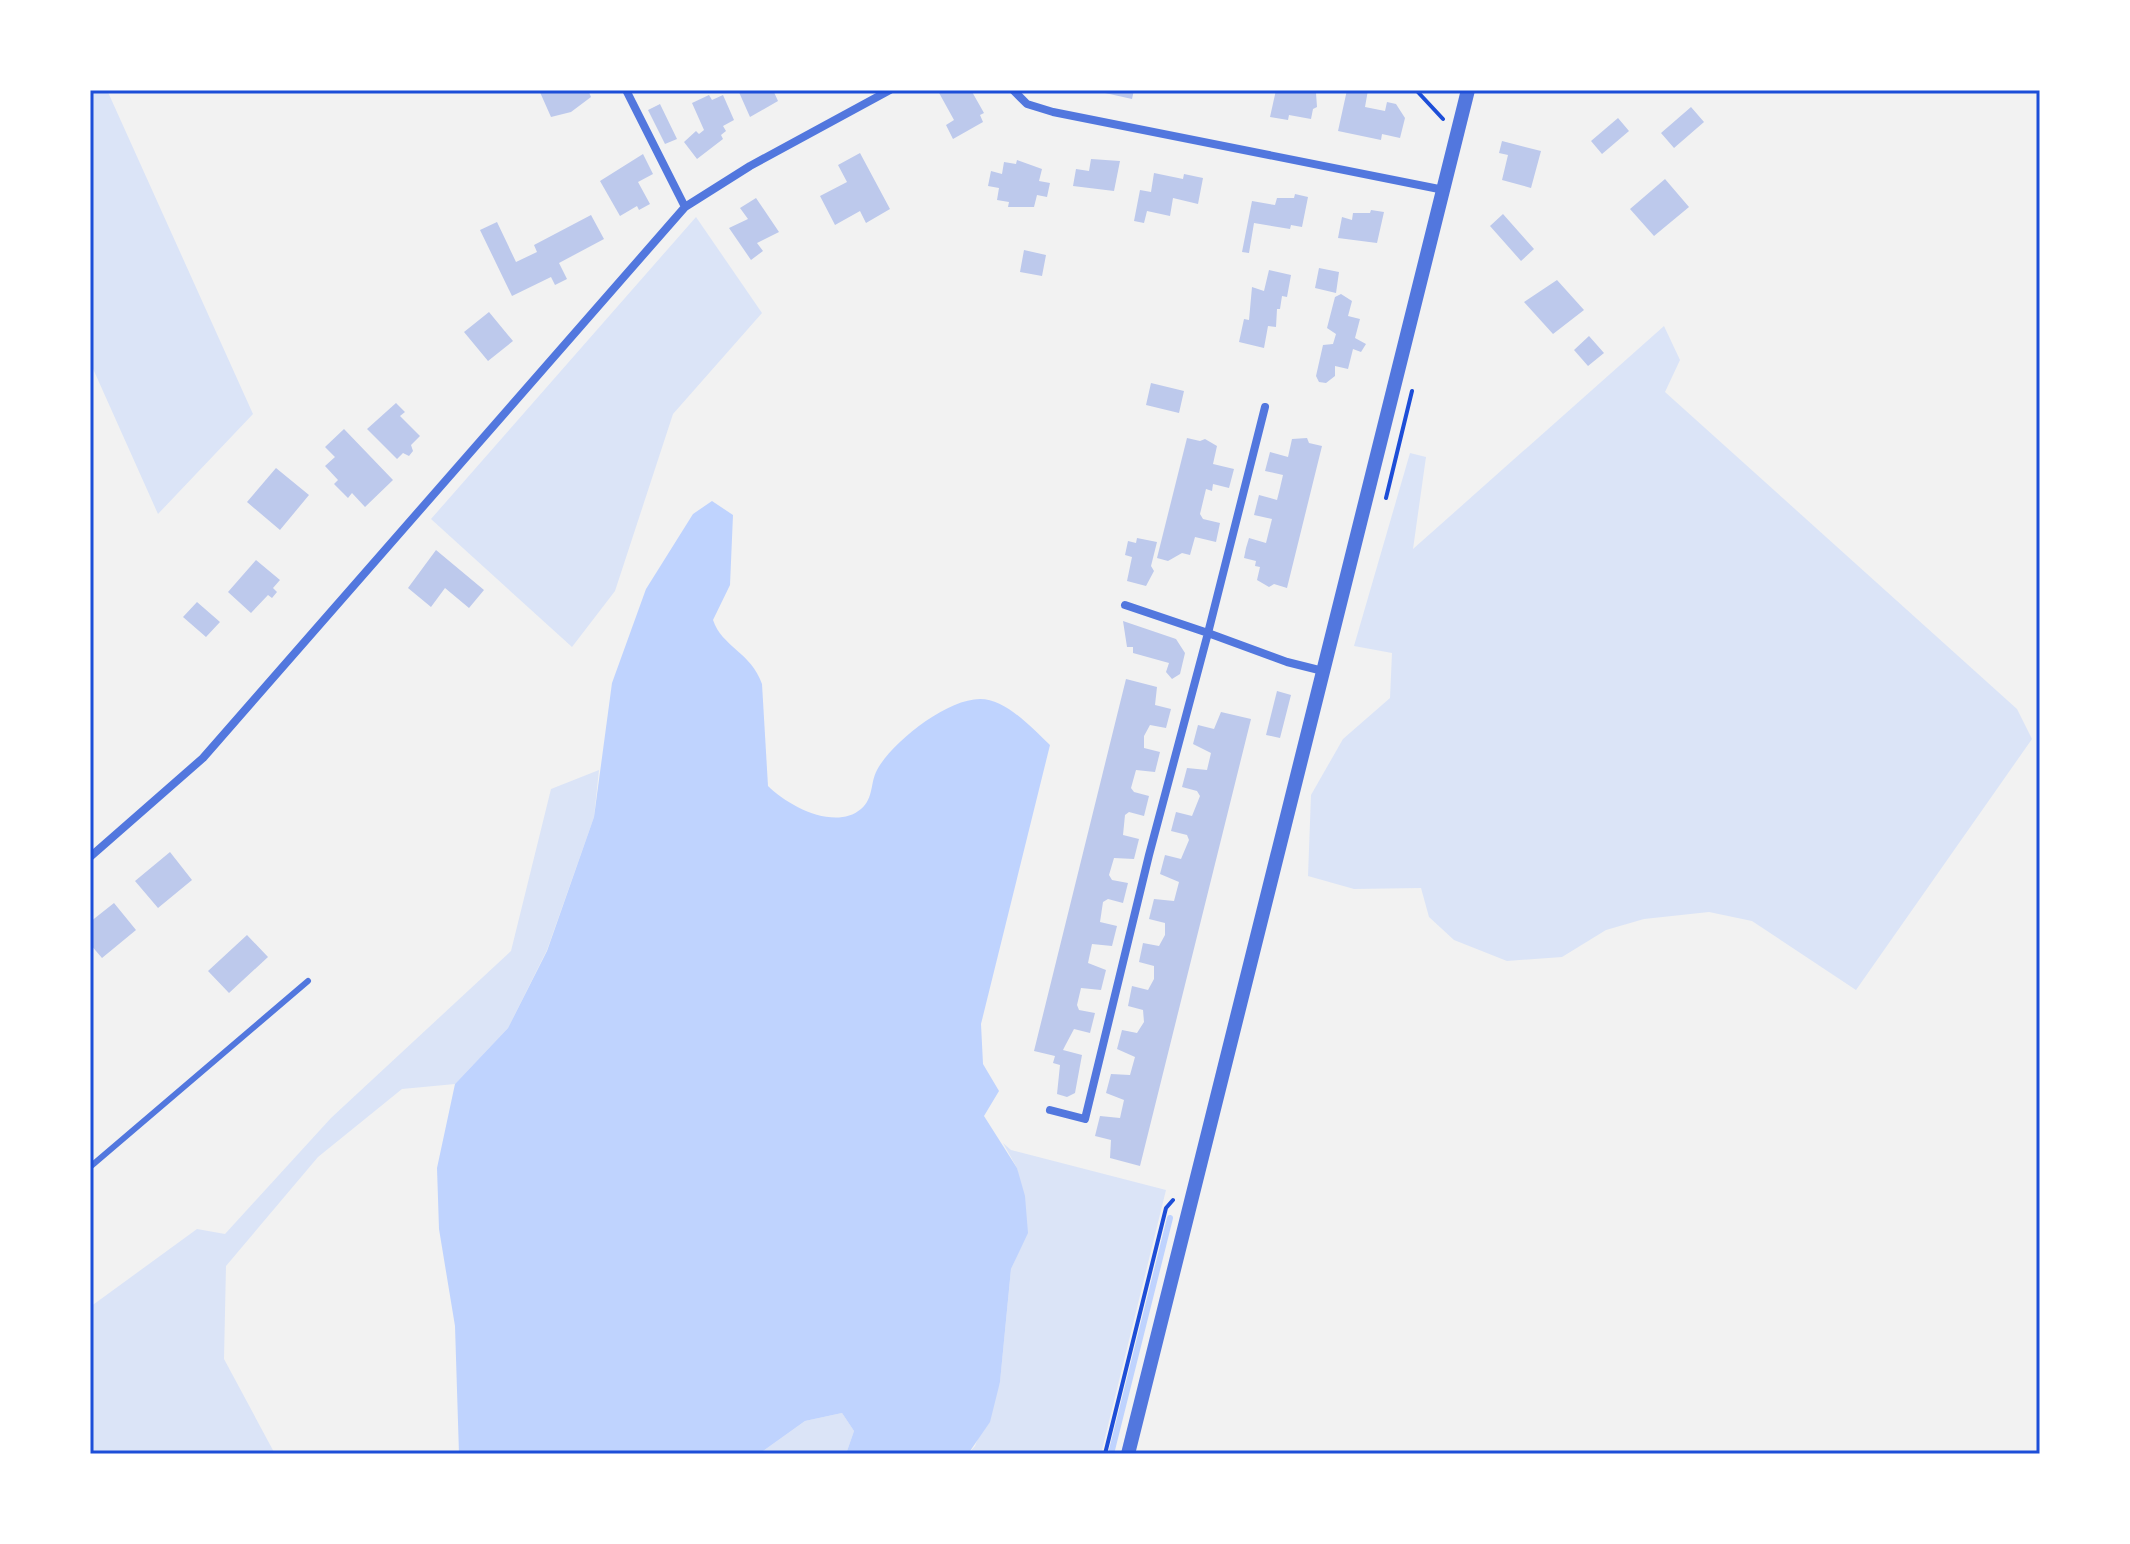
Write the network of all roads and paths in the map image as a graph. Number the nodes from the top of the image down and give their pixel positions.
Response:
1 (626, 90) edge
2 (890, 90) edge
3 (1013, 90) edge
4 (1416, 90) edge
5 (1468, 90) edge
6 (1461, 123) junction
7 (1444, 190) junction
8 (685, 207) junction
9 (1265, 407) dead end
10 (1125, 605) dead end
11 (1208, 633) junction
12 (1323, 671) junction
13 (90, 857) edge
14 (308, 981) dead end
15 (1050, 1110) dead end
16 (90, 1167) edge
17 (1128, 1454) edge

1 - 8 street
2 - 8 street
3 - 7 street
4 - 6 path
5 - 6 street
6 - 7 street
7 - 12 street
8 - 13 street
9 - 11 street
10 - 11 street
11 - 12 street
11 - 15 street
12 - 17 street
14 - 16 lane

